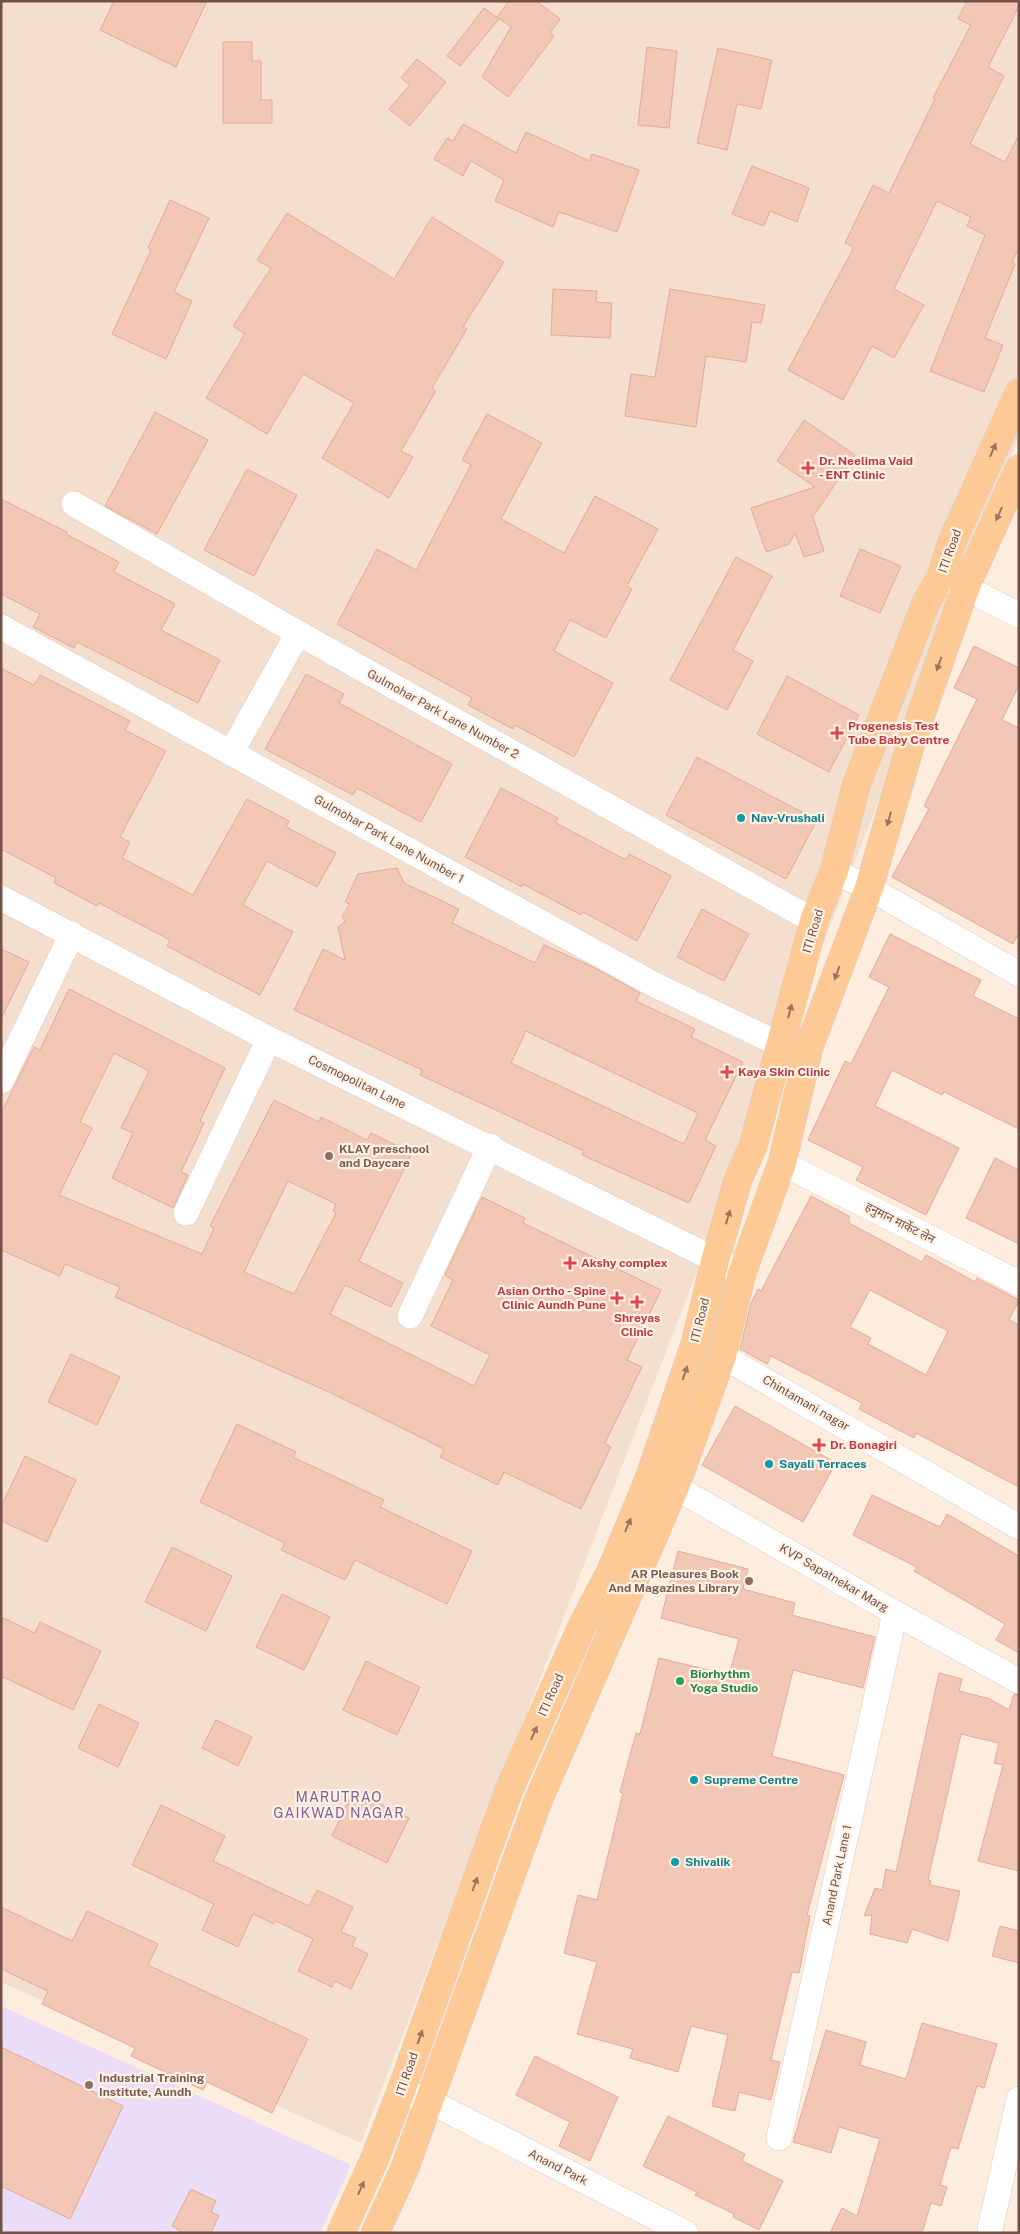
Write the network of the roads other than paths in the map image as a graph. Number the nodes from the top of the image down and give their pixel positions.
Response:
1 (1019, 394) edge
2 (1019, 469) edge
3 (74, 504) dead end
4 (942, 576) junction
5 (966, 586) junction
6 (1019, 615) edge
7 (1, 627) edge
8 (298, 632) junction
9 (231, 753) junction
10 (834, 871) junction
11 (869, 888) junction
12 (1, 898) edge
13 (814, 921) junction
14 (72, 934) junction
15 (1019, 974) edge
16 (269, 1039) junction
17 (781, 1045) junction
18 (1, 1081) edge
19 (490, 1146) junction
20 (782, 1163) junction
21 (186, 1213) dead end
22 (715, 1261) junction
23 (742, 1273) junction
24 (1019, 1282) edge
25 (410, 1316) dead end
26 (722, 1356) junction
27 (650, 1476) junction
28 (675, 1487) junction
29 (1019, 1527) edge
30 (895, 1613) junction
31 (1019, 1681) edge
32 (401, 2091) junction
33 (1019, 2099) edge
34 (429, 2102) junction
35 (780, 2138) dead end
36 (990, 2228) dead end
37 (341, 2233) edge
38 (375, 2233) edge
39 (686, 2233) edge

4 -> 1 main road, ITI Road
2 -> 5 main road
3 - 8 street, Gulmohar Park Lane Number 2
4 - 5 street
4 - 10 main road, ITI Road
5 - 6 street
5 -> 11 main road
7 - 9 street, Gulmohar Park Lane Number 1
8 - 9 street
8 - 13 street, Gulmohar Park Lane Number 2
9 - 17 street, Gulmohar Park Lane Number 1
10 - 11 street
10 - 13 main road, ITI Road
11 - 15 street
11 -> 20 main road
12 - 14 street, Cosmopolitan Lane
17 -> 13 main road, ITI Road
14 - 16 street, Cosmopolitan Lane
14 - 18 street
16 - 19 street, Cosmopolitan Lane
16 - 21 street
22 -> 17 main road, ITI Road
19 - 22 street, Cosmopolitan Lane
19 - 25 street
20 - 23 main road
20 - 24 street, हनुमान मार्केट लेन
22 - 23 street, Cosmopolitan Lane
27 -> 22 main road, ITI Road
23 - 26 main road
26 - 28 main road
26 - 29 street, Chintamani nagar
27 - 28 street, KVP Sapatnekar Marg
32 -> 27 main road, ITI Road
28 - 30 street, KVP Sapatnekar Marg
28 - 34 main road
30 - 31 street, KVP Sapatnekar Marg
30 - 35 street, Anand Park Lane 1
32 - 34 street, Anand Park
37 -> 32 main road, ITI Road
33 - 36 street
34 - 38 main road
34 - 39 street, Anand Park

